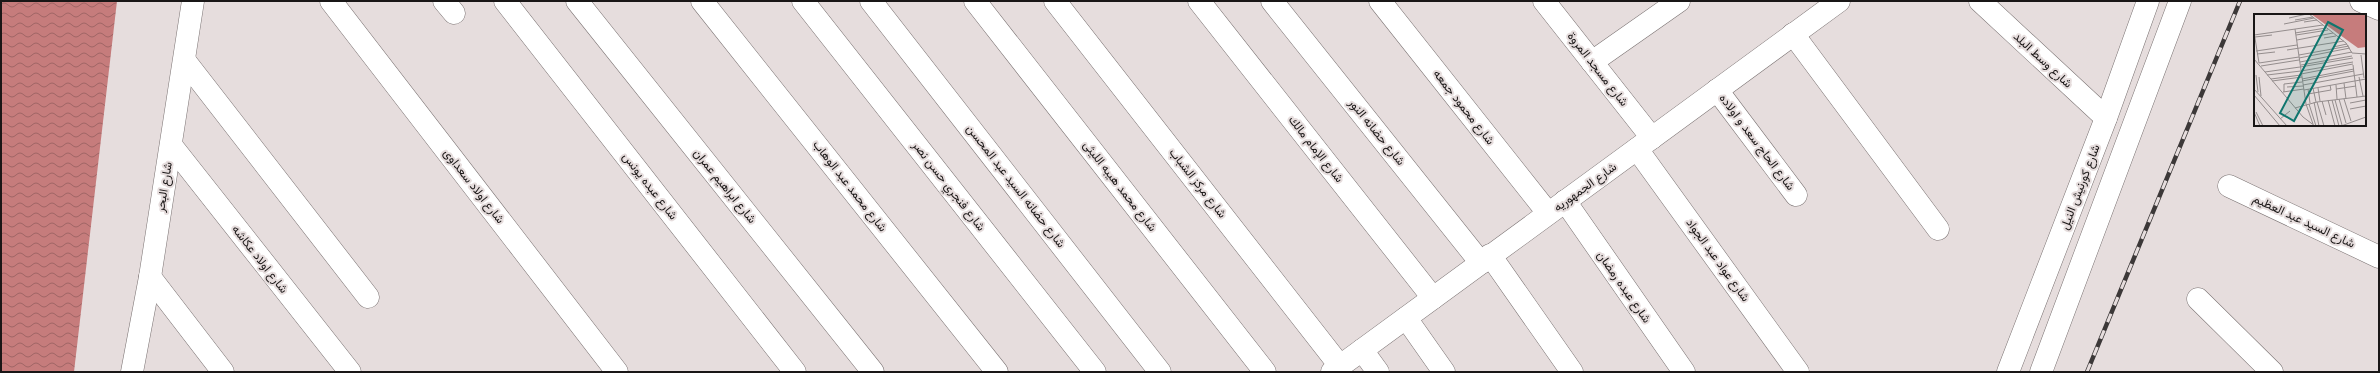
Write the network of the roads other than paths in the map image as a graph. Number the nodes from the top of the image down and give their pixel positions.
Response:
1 (193, 1) edge
2 (331, 1) edge
3 (505, 1) edge
4 (577, 1) edge
5 (702, 1) edge
6 (803, 1) edge
7 (872, 1) edge
8 (975, 1) edge
9 (1055, 1) edge
10 (1199, 1) edge
11 (1272, 1) edge
12 (1380, 1) edge
13 (1544, 1) edge
14 (1839, 1) edge
15 (1980, 1) edge
16 (2148, 1) edge
17 (2180, 1) edge
18 (2361, 1) edge
19 (1671, 3) edge
20 (2379, 9) edge
21 (1793, 34) junction
22 (185, 61) junction
23 (1592, 62) junction
24 (1717, 90) junction
25 (2106, 118) junction
26 (1644, 143) junction
27 (171, 145) junction
28 (2229, 186) dead end
29 (1796, 195) dead end
30 (1557, 207) junction
31 (1938, 229) dead end
32 (2379, 257) edge
33 (1486, 259) junction
34 (150, 277) junction
35 (368, 297) dead end
36 (1433, 298) junction
37 (2198, 299) dead end
38 (1406, 318) junction
39 (1362, 350) junction
40 (137, 367) edge
41 (1336, 369) edge
42 (223, 372) edge
43 (350, 372) edge
44 (617, 372) edge
45 (795, 372) edge
46 (873, 372) edge
47 (997, 372) edge
48 (1096, 372) edge
49 (1160, 372) edge
50 (1265, 372) edge
51 (1378, 372) edge
52 (1444, 372) edge
53 (1572, 372) edge
54 (1684, 372) edge
55 (1798, 372) edge
56 (2008, 372) edge
57 (2041, 372) edge
58 (2272, 372) edge

1 - 22 street, شارع البحر
2 - 44 street, شارع اولاد سعداوى
3 - 45 street, شارع عبده يونس
4 - 46 street, شارع ابراهيم عمران
5 - 47 street, شارع محمد عبد الوهاب
6 - 48 street, شارع فنجري حسن نصر
7 - 49 street, شارع حضانه السيد عبد المحسن
8 - 50 street, شارع محمد هيبه الليثى
9 - 41 street, شارع مركز الشباب
10 - 36 street, شارع الإمام مالك
11 - 33 street, شارع حضانه النور
12 - 30 street, شارع محمود جمعه
13 - 23 street, شارع مسجد المروة
14 - 21 street, شارع الجمهوريه
15 - 25 street, شارع وسط البلد
16 - 25 street, شارع كورنيش النيل
17 - 57 street
18 - 20 street
19 - 23 street
21 - 24 street, شارع الجمهوريه
21 - 31 street
22 - 27 street, شارع البحر
22 - 35 street
23 - 26 street, شارع مسجد المروة
24 - 26 street, شارع الجمهوريه
24 - 29 street, شارع الحاج سعد و اولاده
25 - 56 street, شارع كورنيش النيل
26 - 30 street, شارع الجمهوريه
26 - 55 street, شارع عواد عبد الجواد
27 - 34 street, شارع البحر
27 - 43 street, شارع اولاد عكاشه
28 - 32 street, شارع السيد عبد العظيم
30 - 33 street, شارع الجمهوريه
30 - 54 street, شارع عبده رمضان
33 - 36 street, شارع الجمهوريه
33 - 53 street, شارع حضانه النور
34 - 40 street, شارع البحر
34 - 42 street
36 - 38 street, شارع الجمهوريه
37 - 58 street
38 - 39 street, شارع الجمهوريه
38 - 52 street
39 - 41 street, شارع الجمهوريه
39 - 51 street

